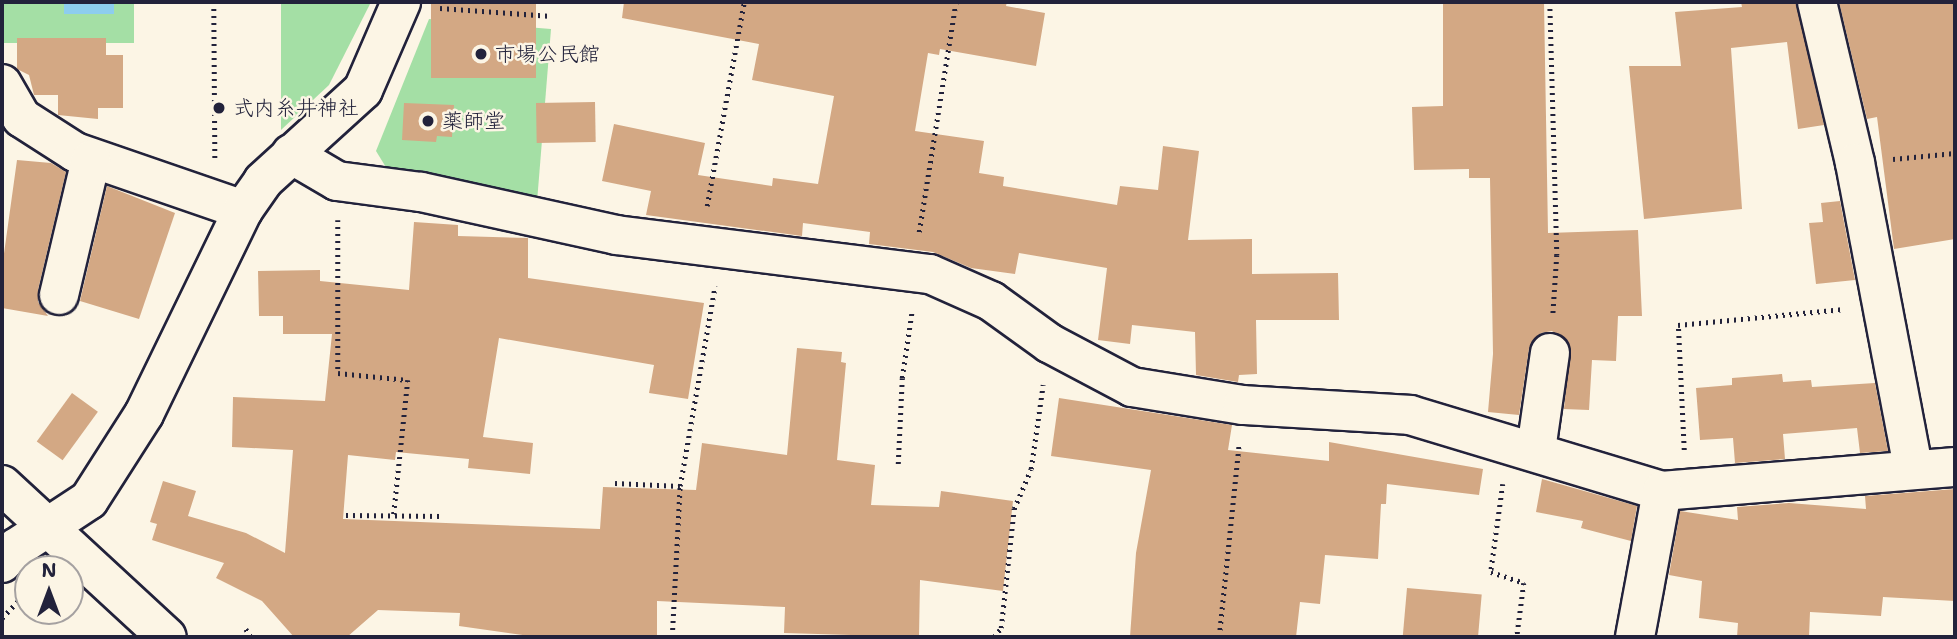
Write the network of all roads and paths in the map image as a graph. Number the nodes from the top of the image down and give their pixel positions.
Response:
1 (214, 2) edge
2 (744, 2) edge
3 (956, 2) edge
4 (1550, 2) edge
5 (1817, 2) edge
6 (401, 3) edge
7 (552, 16) dead end
8 (2, 84) edge
9 (1955, 153) edge
10 (291, 155) junction
11 (91, 160) junction
12 (1855, 163) junction
13 (337, 181) junction
14 (229, 206) junction
15 (710, 247) junction
16 (916, 271) junction
17 (59, 295) dead end
18 (1884, 306) junction
19 (1049, 343) junction
20 (1550, 353) joint
21 (1243, 405) junction
22 (1522, 446) junction
23 (898, 464) dead end
24 (1913, 467) junction
25 (1955, 467) edge
26 (615, 483) dead end
27 (2, 485) edge
28 (680, 486) junction
29 (1674, 489) junction
30 (394, 514) junction
31 (346, 515) dead end
32 (442, 516) dead end
33 (50, 527) junction
34 (9, 556) edge
35 (14, 605) edge
36 (2, 618) edge
37 (246, 629) dead end
38 (167, 637) edge
39 (251, 637) edge
40 (672, 637) edge
41 (993, 637) edge
42 (1219, 637) edge
43 (1517, 637) edge
44 (1635, 637) edge

1 - 14 path
2 - 15 path
3 - 16 path
4 - 20 path
5 - 12 street
6 - 7 path
6 - 10 street
8 - 11 street
9 - 12 path
10 - 13 street
10 - 14 street
11 - 14 street
11 - 17 street
12 - 18 street
13 - 15 street
13 - 30 path
14 - 33 street
15 - 16 street
15 - 28 path
16 - 19 street
16 - 23 path
18 - 24 street
18 - 29 path
19 - 21 street
19 - 41 path
20 - 22 street
21 - 22 street
21 - 42 path
22 - 29 street
22 - 43 path
24 - 25 street
24 - 29 street
26 - 28 path
27 - 33 street
28 - 40 path
29 - 44 street
30 - 31 path
30 - 32 path
33 - 34 street
33 - 38 street
35 - 36 path
37 - 39 path

